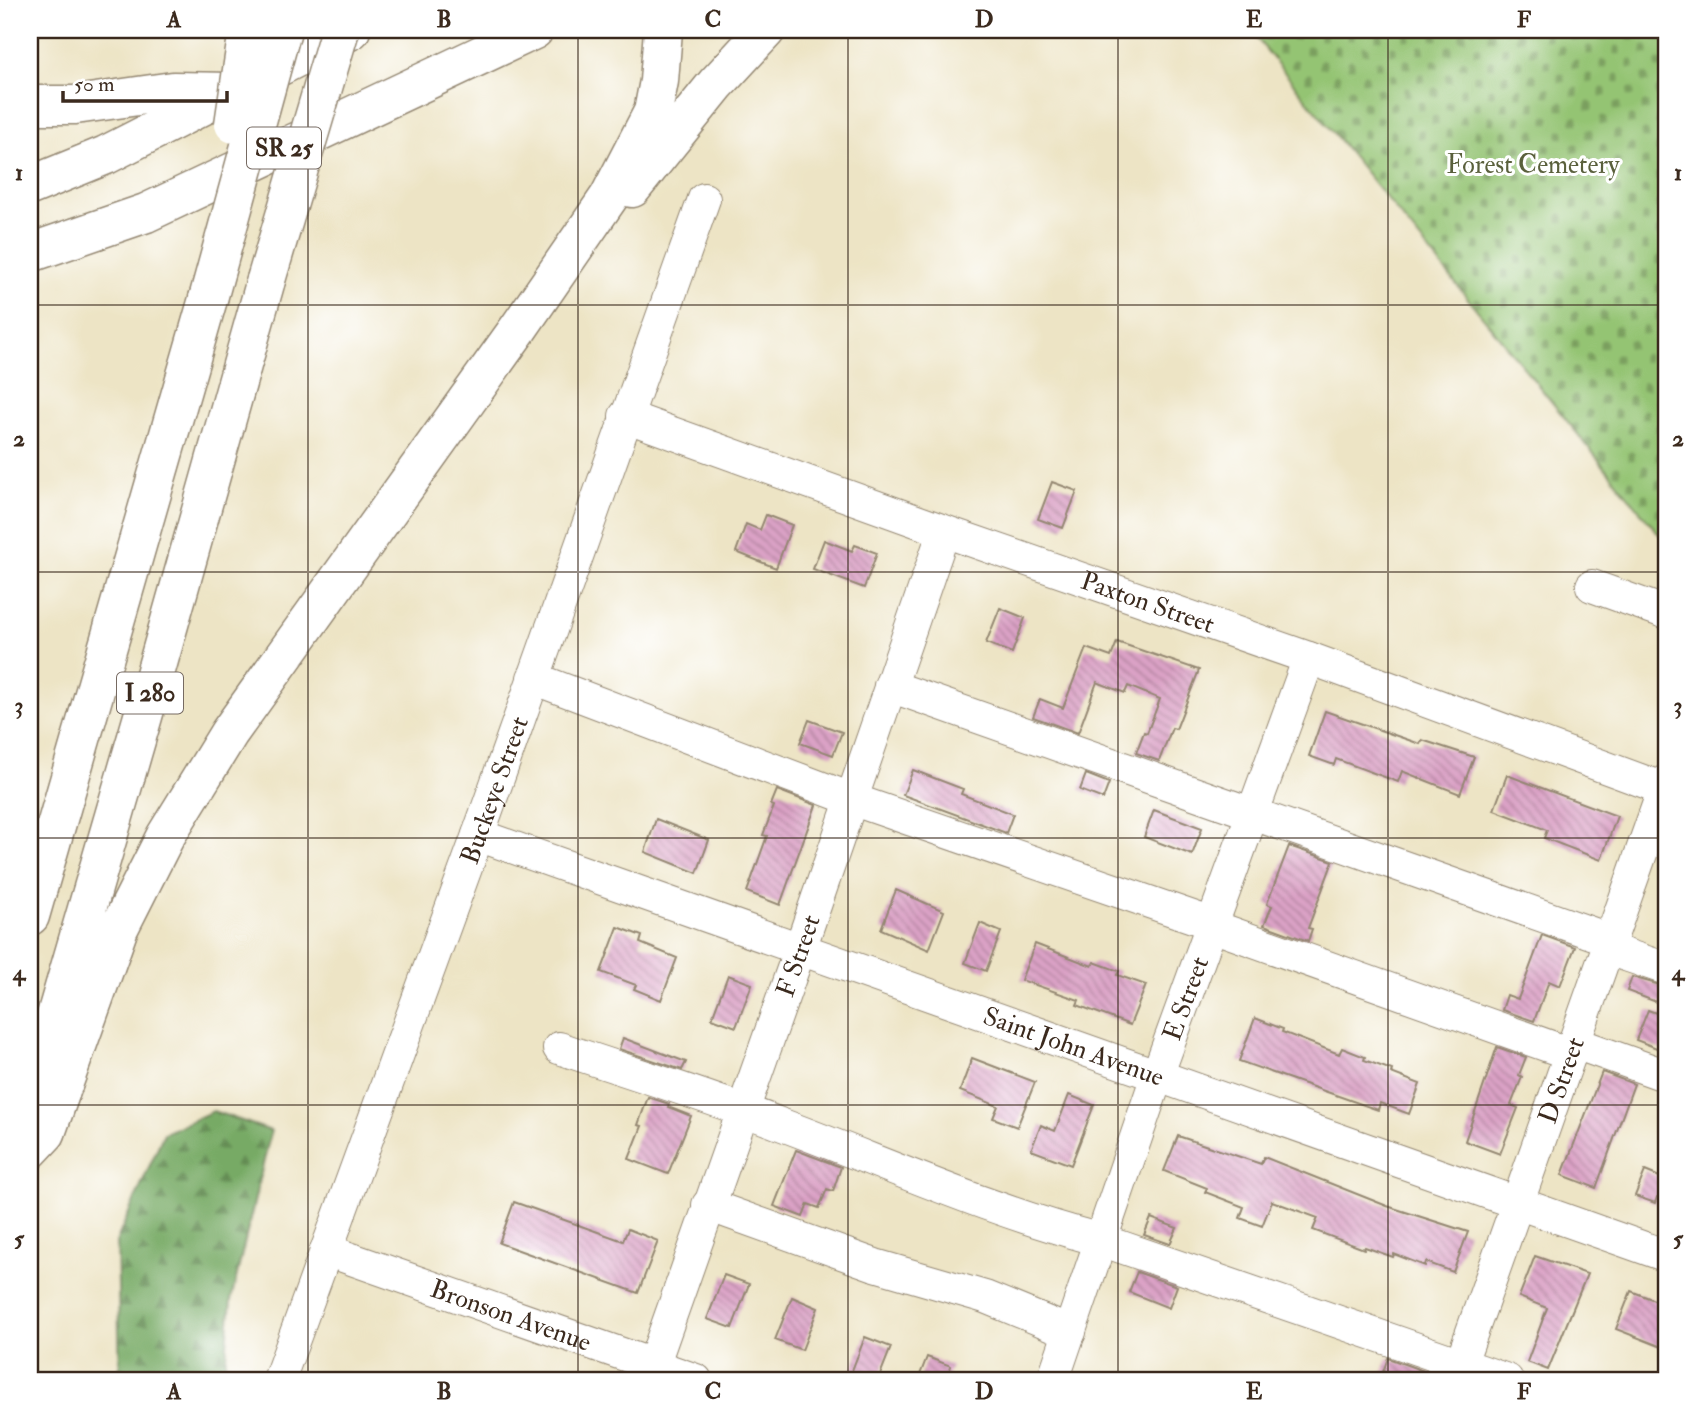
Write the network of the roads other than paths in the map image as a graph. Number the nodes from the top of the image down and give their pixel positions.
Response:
1 (248, 30) edge
2 (282, 30) edge
3 (340, 30) edge
4 (351, 30) edge
5 (534, 30) edge
6 (663, 30) edge
7 (766, 30) edge
8 (232, 92) junction
9 (30, 104) edge
10 (106, 155) junction
11 (30, 178) edge
12 (30, 186) edge
13 (704, 199) dead end
14 (30, 253) edge
15 (208, 299) junction
16 (519, 329) junction
17 (625, 416) junction
18 (944, 531) junction
19 (1592, 586) dead end
20 (1667, 613) edge
21 (1309, 658) junction
22 (533, 678) junction
23 (890, 686) junction
24 (1666, 786) edge
25 (851, 799) junction
26 (1253, 814) junction
27 (478, 835) junction
28 (30, 916) edge
29 (1212, 925) junction
30 (1609, 945) junction
31 (800, 949) junction
32 (1667, 970) edge
33 (559, 1048) dead end
34 (1573, 1049) junction
35 (1157, 1076) junction
36 (1667, 1076) edge
37 (30, 1105) edge
38 (742, 1109) junction
39 (30, 1150) edge
40 (1518, 1203) junction
41 (708, 1205) junction
42 (1101, 1240) junction
43 (326, 1250) junction
44 (1667, 1256) edge
45 (1070, 1332) junction
46 (1458, 1372) edge
47 (650, 1373) edge
48 (279, 1380) edge
49 (696, 1380) edge
50 (1053, 1380) edge
51 (1507, 1380) edge

1 - 15 main road, bridge
2 - 15 main road, I 280, bridge
3 - 37 main road, I 280, bridge
4 - 8 main road, SR 25
5 - 14 main road, SR 25
6 - 16 main road
7 - 16 main road
8 - 9 main road
8 - 10 main road, SR 25
10 - 11 main road
10 - 12 main road, SR 25
13 - 17 street, Buckeye Street
15 - 28 main road, I 280
16 - 39 main road
17 - 18 street, Paxton Street
17 - 22 street, Buckeye Street
18 - 21 street, Paxton Street
18 - 23 street, F Street
19 - 20 street
21 - 24 street, Paxton Street
21 - 26 street, E Street
22 - 25 street
22 - 27 street, Buckeye Street
23 - 25 street, F Street
23 - 26 street
24 - 30 street, D Street
25 - 29 street
25 - 31 street, F Street
26 - 29 street, E Street
26 - 30 street
27 - 31 street, Saint John Avenue
27 - 43 street, Buckeye Street
29 - 34 street
29 - 35 street, E Street
30 - 32 street
30 - 34 street, D Street
31 - 35 street, Saint John Avenue
31 - 38 street, F Street
33 - 38 street
34 - 36 street
34 - 40 street, D Street
35 - 40 street, Saint John Avenue
35 - 42 street, E Street
38 - 41 street, F Street
38 - 42 street
40 - 44 street, Saint John Avenue
40 - 46 street, D Street
41 - 45 street
41 - 47 street, F Street
42 - 45 street, E Street
42 - 46 street
43 - 47 street, Bronson Avenue
43 - 48 street, Buckeye Street
45 - 50 street, E Street
46 - 51 street
47 - 49 street, Bronson Avenue

